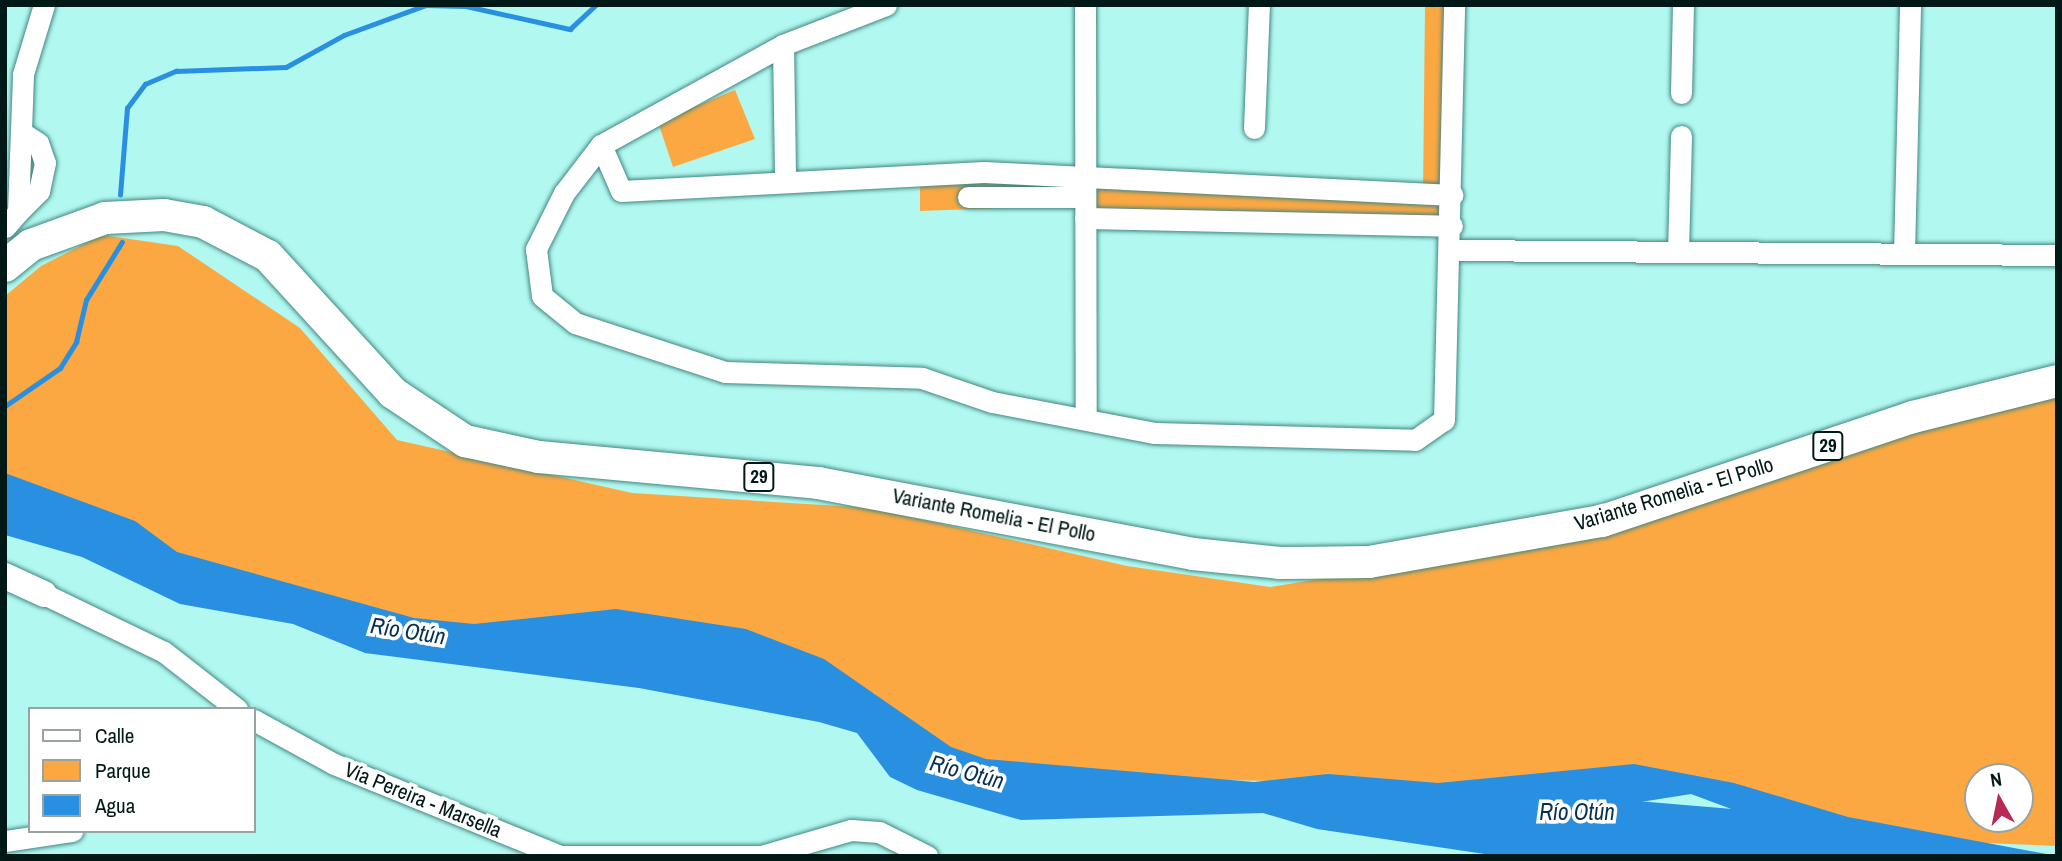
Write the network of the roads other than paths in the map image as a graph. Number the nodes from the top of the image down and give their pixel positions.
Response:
1 (44, 5) edge
2 (886, 5) edge
3 (1085, 5) edge
4 (1259, 5) edge
5 (1454, 5) edge
6 (1683, 5) edge
7 (1910, 5) edge
8 (783, 45) junction
9 (1681, 93) dead end
10 (1254, 128) dead end
11 (1681, 136) dead end
12 (601, 145) junction
13 (785, 178) junction
14 (1452, 195) junction
15 (968, 197) dead end
16 (1085, 197) junction
17 (12, 220) edge
18 (1452, 226) junction
19 (1451, 250) junction
20 (1678, 252) junction
21 (1904, 254) junction
22 (2057, 255) edge
23 (7, 262) edge
24 (2057, 381) edge
25 (1086, 418) junction
26 (5, 576) edge
27 (44, 594) junction
28 (5, 598) edge
29 (234, 707) edge
30 (256, 721) edge
31 (59, 833) edge
32 (5, 841) edge
33 (927, 856) edge

1 - 17 street
2 - 8 street
3 - 16 street
4 - 10 street
5 - 14 street
6 - 9 street
7 - 21 street
8 - 12 street
8 - 13 street
11 - 20 street
12 - 13 street
12 - 25 street
13 - 16 street
14 - 16 street
14 - 18 street
15 - 16 street
16 - 18 street
16 - 25 street
18 - 19 street
19 - 20 street
19 - 25 street
20 - 21 street
21 - 22 street
23 - 24 highway, Variante Romelia - El Pollo / 29
26 - 27 main road
27 - 28 main road
27 - 29 street
30 - 33 street, Vía Pereira - Marsella
31 - 32 street

